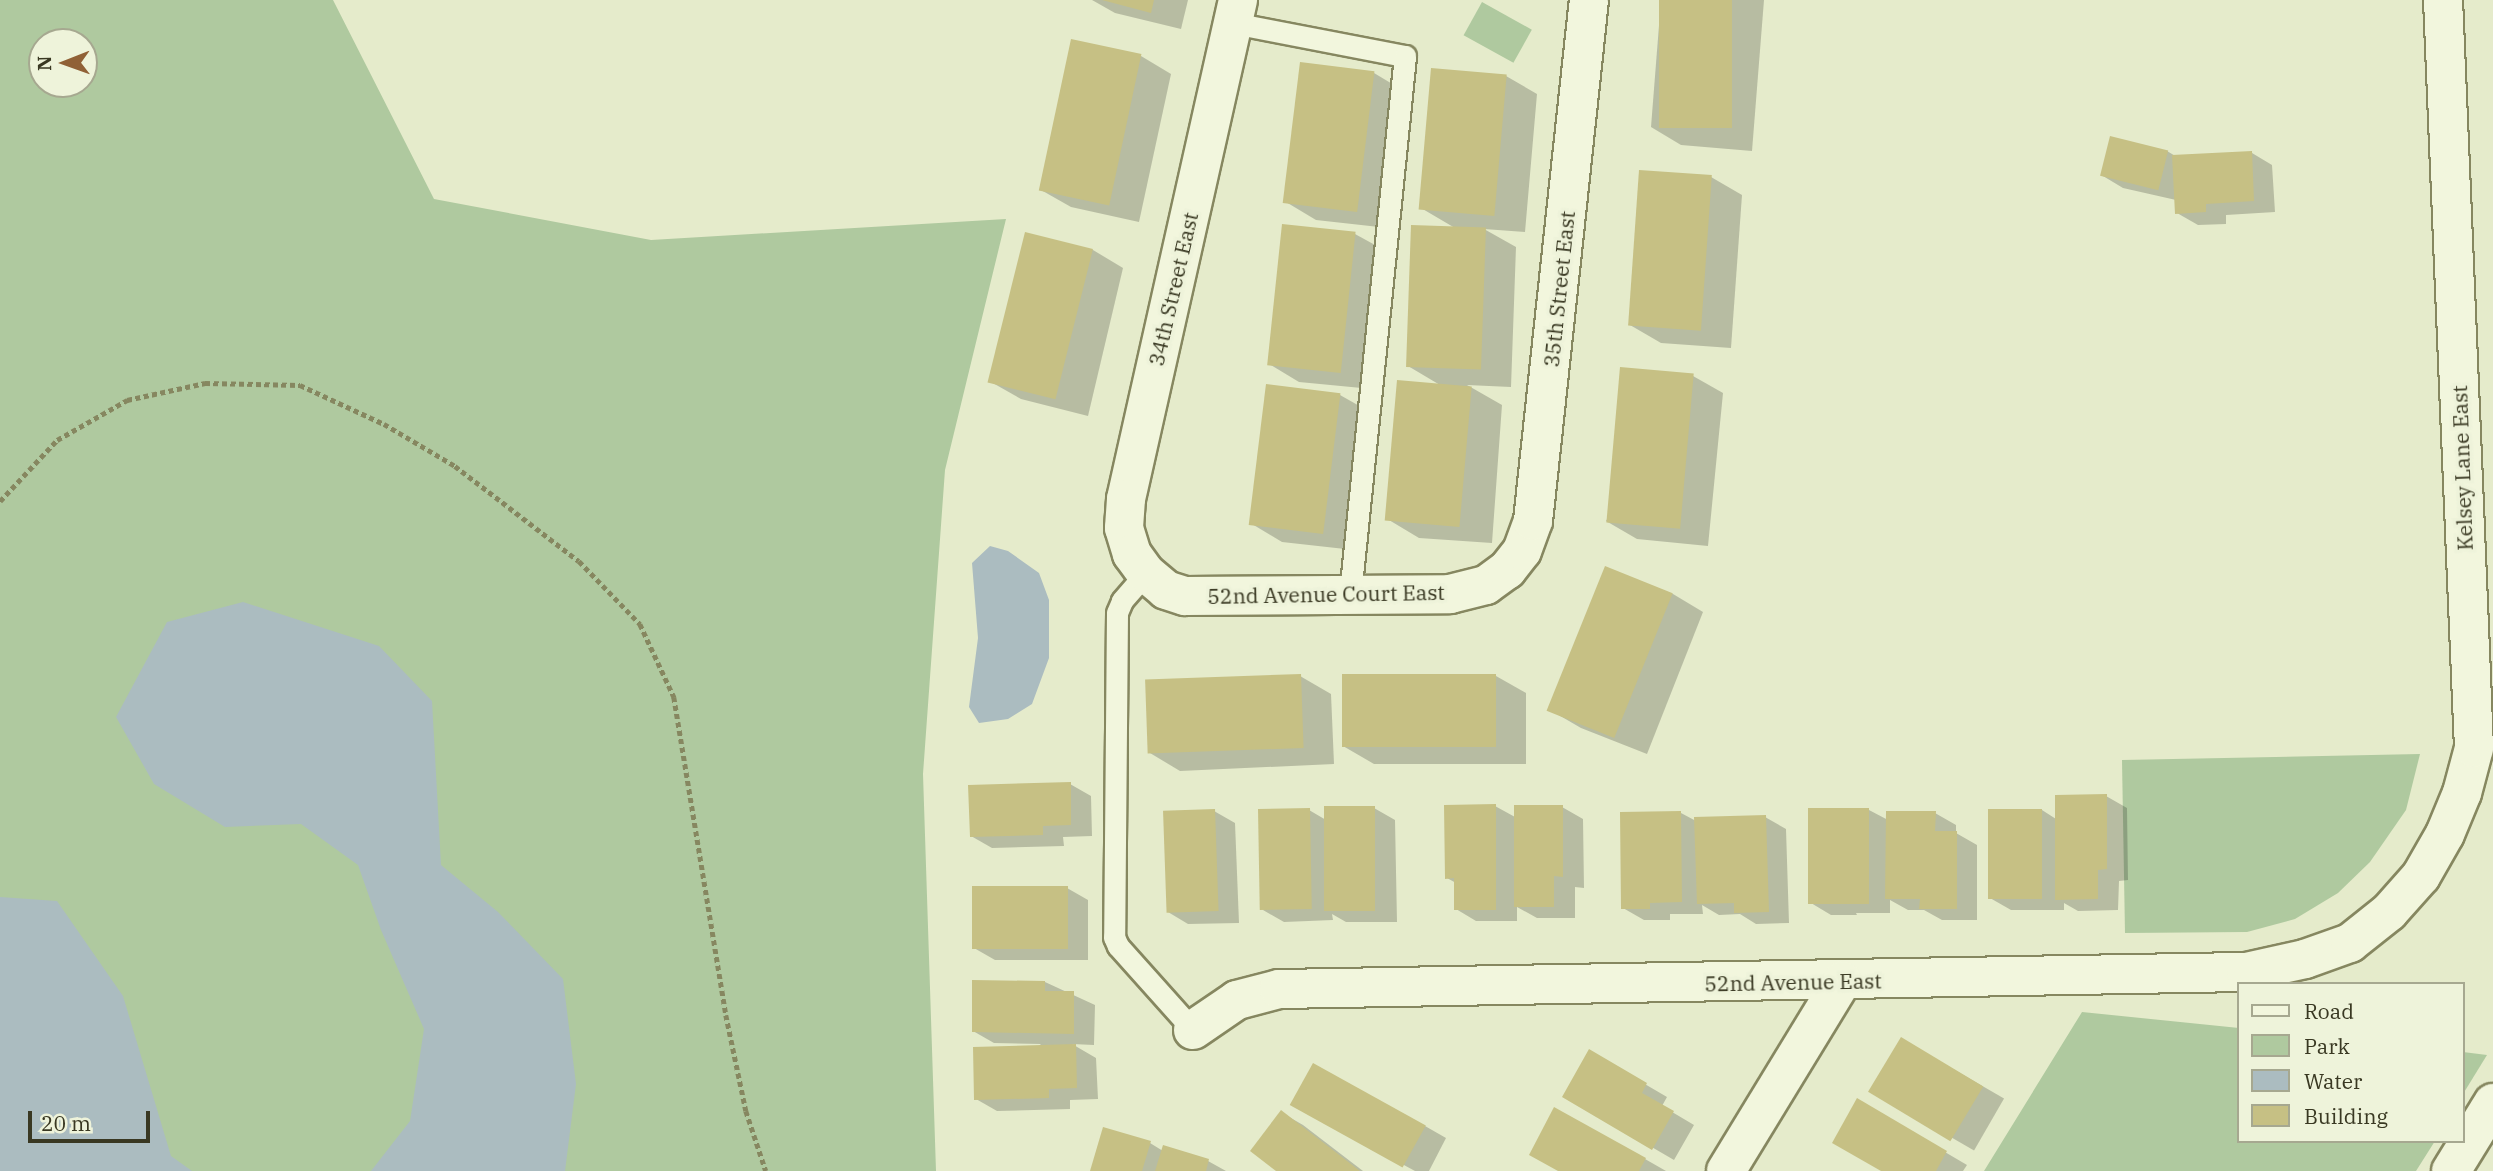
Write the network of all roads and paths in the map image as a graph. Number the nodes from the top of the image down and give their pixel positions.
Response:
1 (1589, 0) edge
2 (2443, 0) edge
3 (1236, 11) edge
4 (0, 501) edge
5 (1507, 570) joint
6 (1146, 573) junction
7 (1350, 595) junction
8 (2389, 912) joint
9 (1842, 981) junction
10 (1193, 1030) joint
11 (2493, 1103) edge
12 (766, 1171) edge
13 (1726, 1171) edge
14 (2451, 1171) edge

1 - 5 street, 35th Street East
2 - 8 street, Kelsey Lane East
3 - 6 street, 34th Street East
3 - 7 lane
4 - 12 path
5 - 7 street, 52nd Avenue Court East
6 - 7 street, 52nd Avenue Court East
6 - 10 lane
8 - 9 street, 52nd Avenue East
9 - 10 street, 52nd Avenue East
9 - 13 street
11 - 14 street

